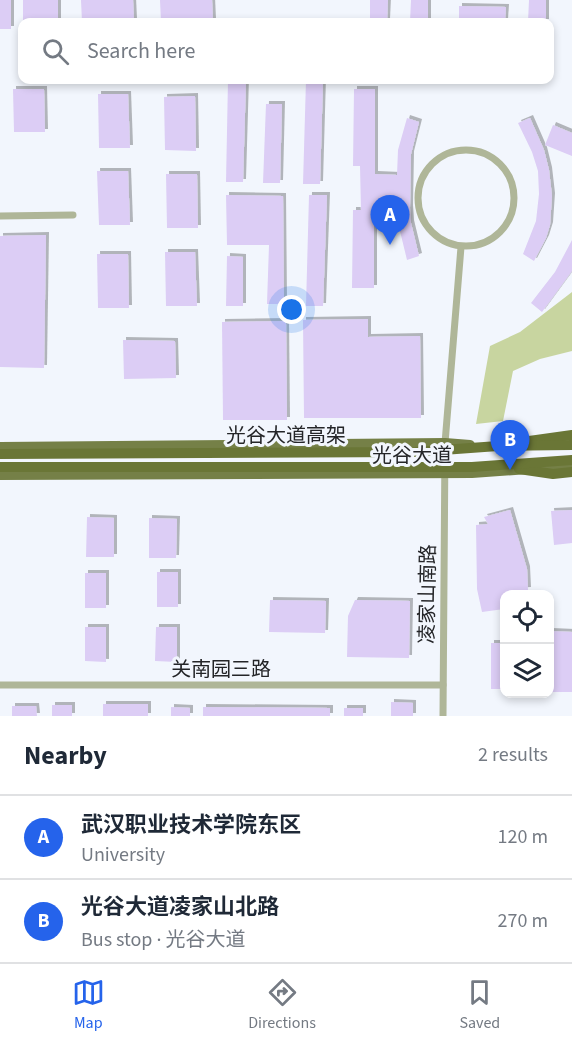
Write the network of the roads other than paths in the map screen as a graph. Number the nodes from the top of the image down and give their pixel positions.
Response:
1 (73, 215) dead end
2 (0, 216) edge
3 (461, 247) junction
4 (572, 435) edge
5 (445, 443) junction
6 (572, 444) edge
7 (498, 446) junction
8 (0, 447) edge
9 (0, 454) edge
10 (572, 460) edge
11 (572, 466) edge
12 (0, 467) edge
13 (519, 469) junction
14 (445, 472) junction
15 (572, 472) edge
16 (0, 475) edge
17 (0, 685) edge
18 (443, 685) junction
19 (443, 716) edge

1 - 2 street
3 - 3 street
3 - 5 street, 凌家山南路
4 - 7 highway, bridge
5 - 6 main road, 光谷大道
5 - 8 main road, 光谷大道
5 - 14 street, 凌家山南路
6 - 7 highway, 光谷大道高架, bridge
7 - 9 highway, 光谷大道高架, bridge
10 - 12 highway, 光谷大道高架, bridge
11 - 13 main road, 光谷大道
13 - 14 main road, 光谷大道
13 - 15 highway
14 - 16 main road, 光谷大道
14 - 18 street, 凌家山南路
17 - 18 street, 关南园三路
18 - 19 street, 凌家山南路

